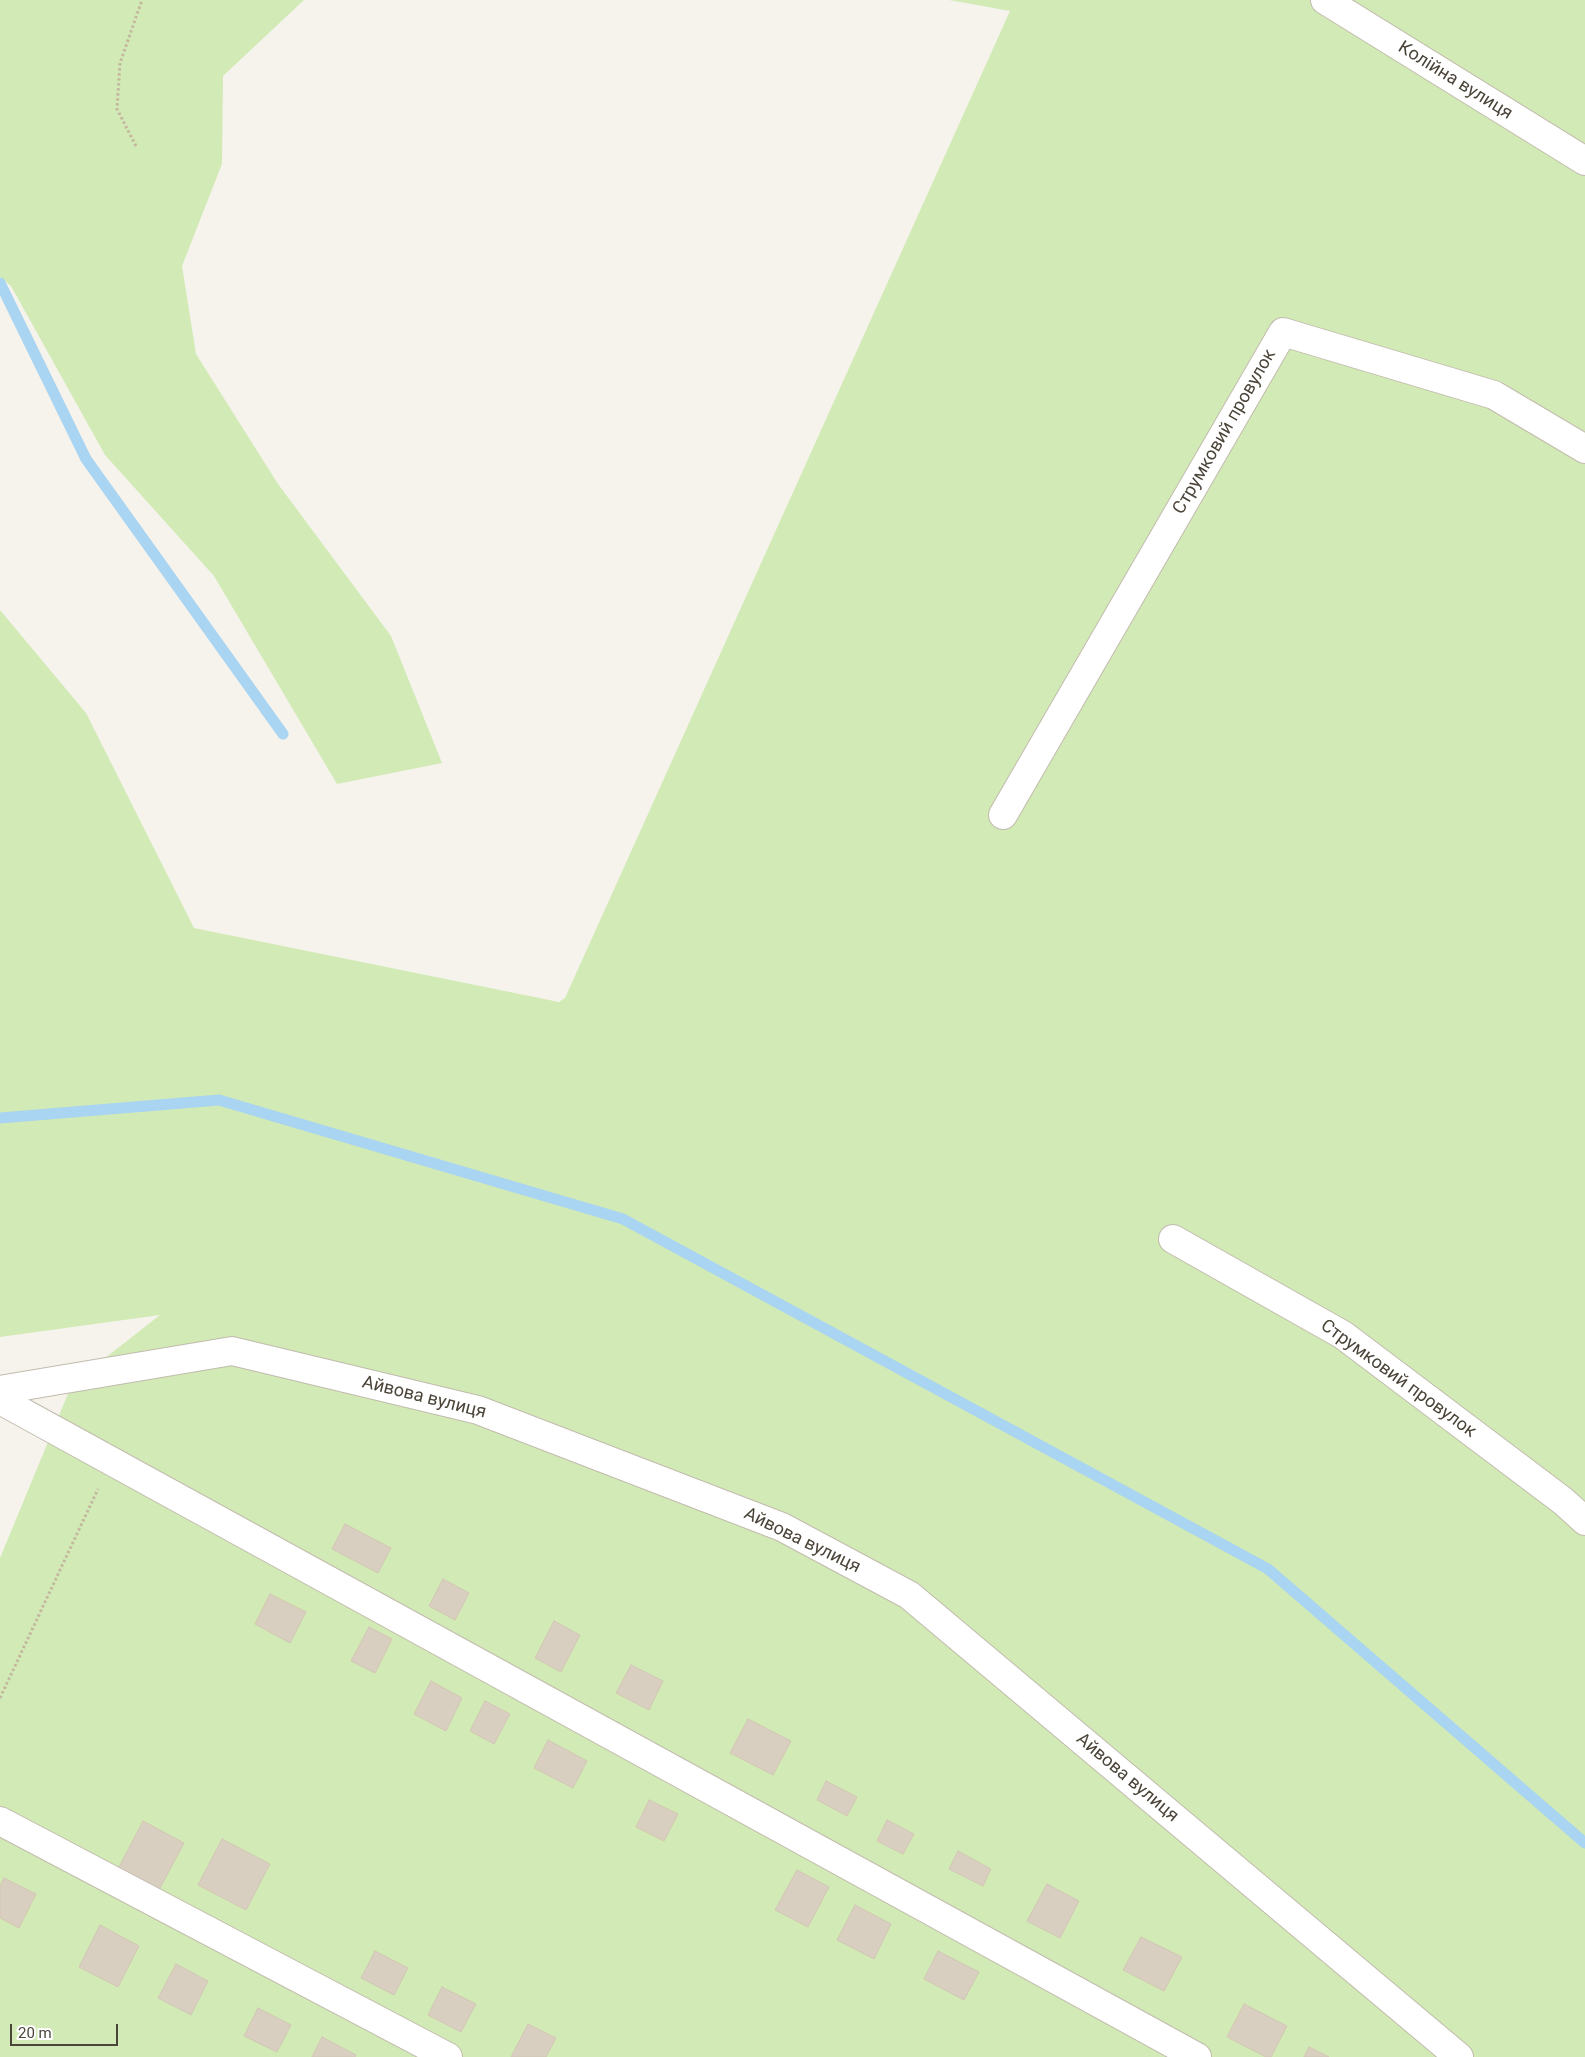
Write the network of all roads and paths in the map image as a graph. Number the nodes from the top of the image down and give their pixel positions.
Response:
1 (142, 0) edge
2 (1325, 0) edge
3 (136, 146) dead end
4 (1585, 161) edge
5 (1585, 450) edge
6 (1003, 815) dead end
7 (1173, 1239) dead end
8 (0, 1390) edge
9 (0, 1400) edge
10 (110, 1461) junction
11 (1585, 1521) edge
12 (0, 1698) edge
13 (0, 1821) edge
14 (448, 2057) edge
15 (1197, 2057) edge
16 (1458, 2057) edge

1 - 3 path
2 - 4 street, Колійна вулиця
5 - 6 street, Струмковий провулок
7 - 11 street, Струмковий провулок
8 - 16 street, Айвова вулиця
9 - 10 street
10 - 12 path
10 - 15 street
13 - 14 street

